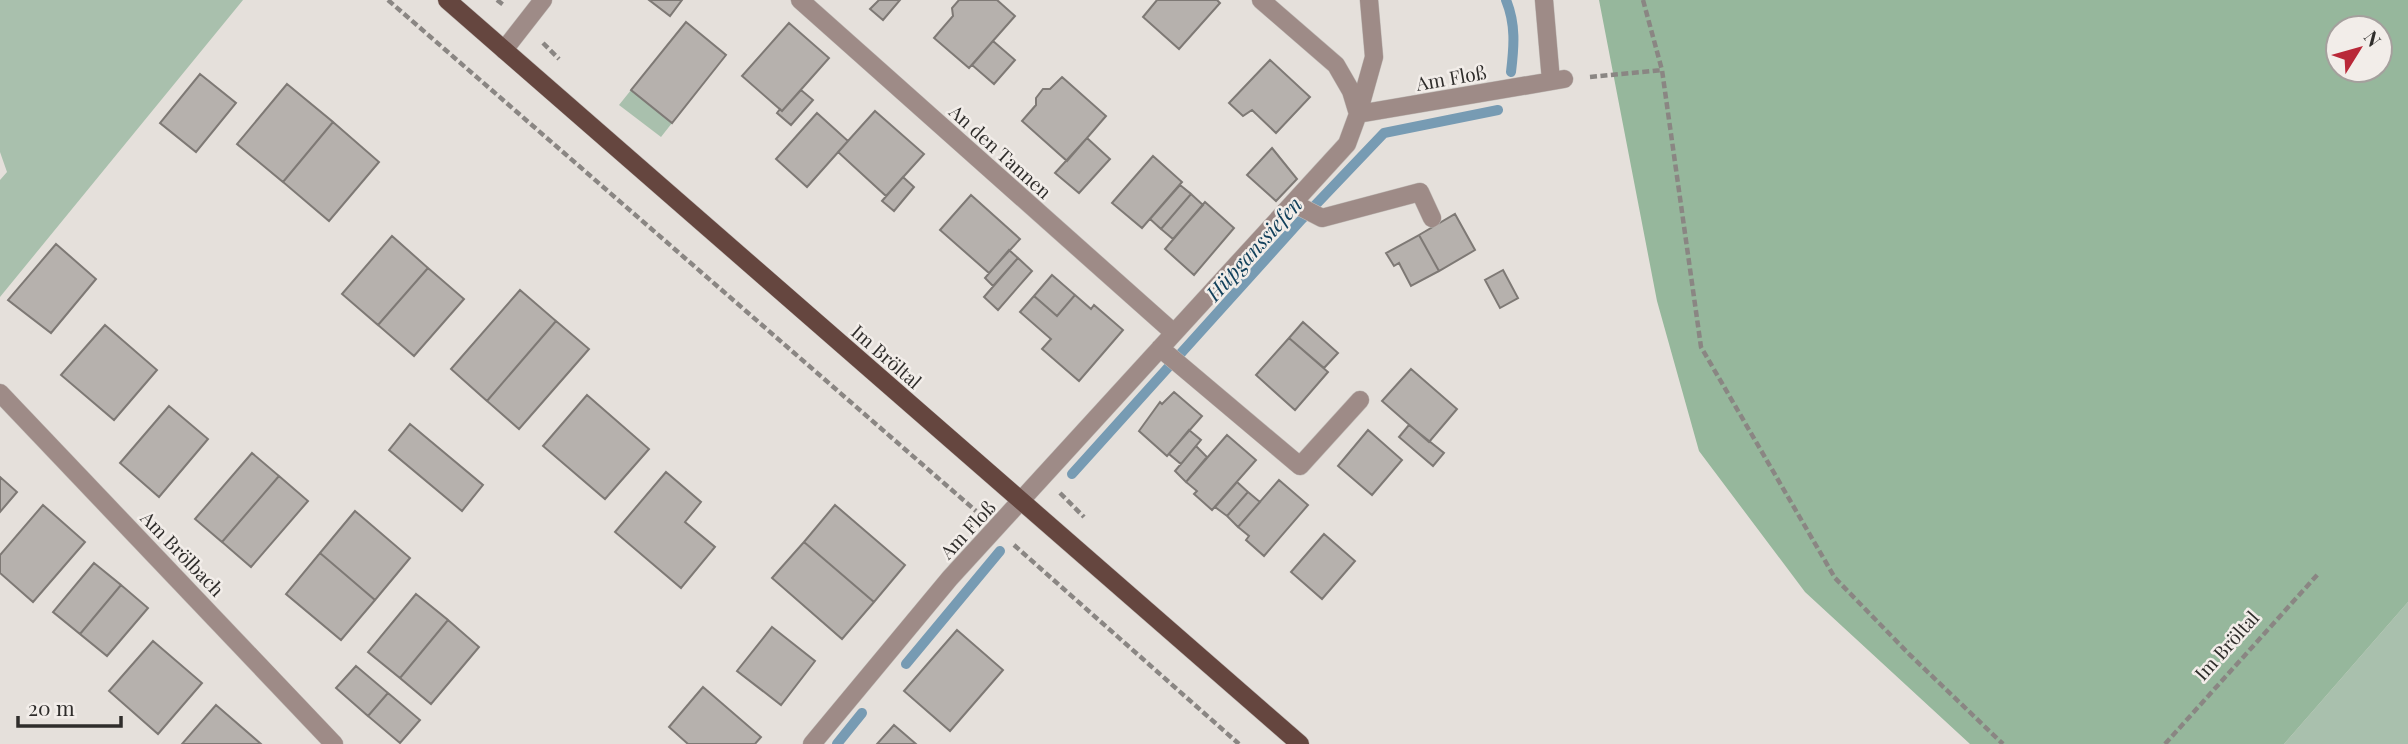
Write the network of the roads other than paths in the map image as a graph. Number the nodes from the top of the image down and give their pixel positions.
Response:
1 (447, 0) edge
2 (543, 0) edge
3 (800, 0) edge
4 (1261, 0) edge
5 (1369, 0) edge
6 (1544, 0) edge
7 (504, 50) junction
8 (1358, 114) junction
9 (1293, 204) junction
10 (1432, 218) dead end
11 (1174, 333) junction
12 (1160, 348) junction
13 (0, 393) edge
14 (1360, 400) dead end
15 (1021, 501) junction
16 (334, 744) edge
17 (812, 744) edge
18 (1300, 744) edge

1 - 7 main road, Im Bröltal
2 - 7 street
3 - 11 street, An den Tannen
4 - 8 street
5 - 8 street, Am Floß
6 - 8 street, Am Floß
7 - 15 main road, Im Bröltal
8 - 9 street, Am Floß
9 - 10 street
9 - 11 street, Am Floß
11 - 12 street, Am Floß
12 - 14 street
12 - 15 street, Am Floß
13 - 16 street, Am Brölbach
15 - 17 street, Am Floß
15 - 18 main road, Im Bröltal

